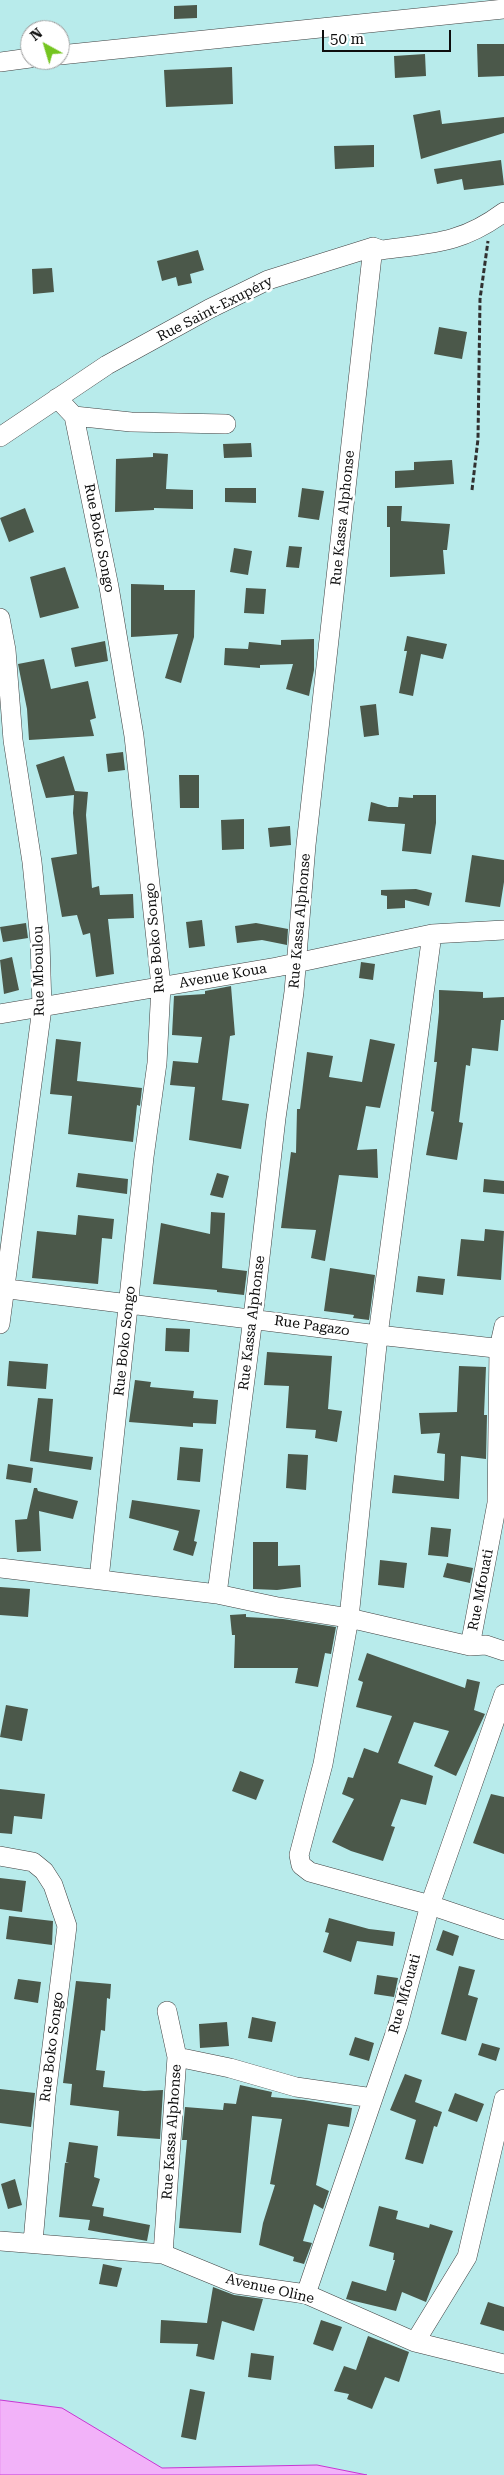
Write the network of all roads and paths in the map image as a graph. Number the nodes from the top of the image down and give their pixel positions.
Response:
1 (504, 9) edge
2 (70, 54) edge
3 (20, 59) edge
4 (0, 62) edge
5 (504, 212) edge
6 (486, 225) junction
7 (373, 247) junction
8 (57, 398) junction
9 (74, 416) junction
10 (226, 424) dead end
11 (0, 437) edge
12 (472, 490) dead end
13 (0, 618) edge
14 (504, 930) edge
15 (432, 934) junction
16 (297, 961) junction
17 (161, 986) junction
18 (42, 1008) junction
19 (0, 1014) edge
20 (2, 1288) edge
21 (130, 1306) junction
22 (253, 1318) junction
23 (0, 1324) edge
24 (504, 1326) edge
25 (378, 1336) junction
26 (501, 1348) edge
27 (0, 1568) edge
28 (99, 1579) junction
29 (217, 1594) junction
30 (349, 1618) junction
31 (470, 1646) junction
32 (504, 1651) edge
33 (504, 1694) edge
34 (0, 1856) edge
35 (430, 1905) junction
36 (504, 1930) edge
37 (167, 2011) dead end
38 (177, 2057) junction
39 (373, 2098) junction
40 (504, 2099) edge
41 (0, 2240) edge
42 (33, 2242) junction
43 (163, 2254) junction
44 (306, 2294) junction
45 (415, 2342) junction
46 (504, 2364) edge

1 - 2 street
3 - 4 street
5 - 6 street, Rue Saint-Exupéry
6 - 7 street, Rue Saint-Exupéry
6 - 12 path
7 - 8 street, Rue Saint-Exupéry
7 - 16 street, Rue Kassa Alphonse
8 - 9 street
8 - 11 street, Rue Saint-Exupéry
9 - 10 street
9 - 17 street, Rue Boko Songo
13 - 18 street, Rue Mboulou
14 - 15 street, Avenue Koua
15 - 16 street, Avenue Koua
15 - 25 street
16 - 17 street, Avenue Koua
16 - 22 street, Rue Kassa Alphonse
17 - 18 street, Avenue Koua
17 - 21 street, Rue Boko Songo
18 - 19 street, Avenue Koua
18 - 20 street, Rue Mboulou
20 - 21 street, Rue Pagazo
20 - 23 street, Rue Mboulou
21 - 22 street, Rue Pagazo
21 - 28 street, Rue Boko Songo
22 - 25 street, Rue Pagazo
22 - 29 street, Rue Kassa Alphonse
24 - 26 street, Rue Mfouati
25 - 26 street, Rue Pagazo
25 - 30 street
26 - 31 street, Rue Mfouati
27 - 28 street
28 - 29 street
29 - 30 street
30 - 31 street
30 - 35 street
31 - 32 street
33 - 35 street, Rue Mfouati
34 - 42 street, Rue Boko Songo
35 - 36 street
35 - 39 street, Rue Mfouati
37 - 38 street, Rue Kassa Alphonse
38 - 39 street
38 - 43 street, Rue Kassa Alphonse
39 - 44 street, Rue Mfouati
40 - 45 street
41 - 42 street, Avenue Oline
42 - 43 street, Avenue Oline
43 - 44 street, Avenue Oline
44 - 45 street, Avenue Oline
45 - 46 street, Avenue Oline

